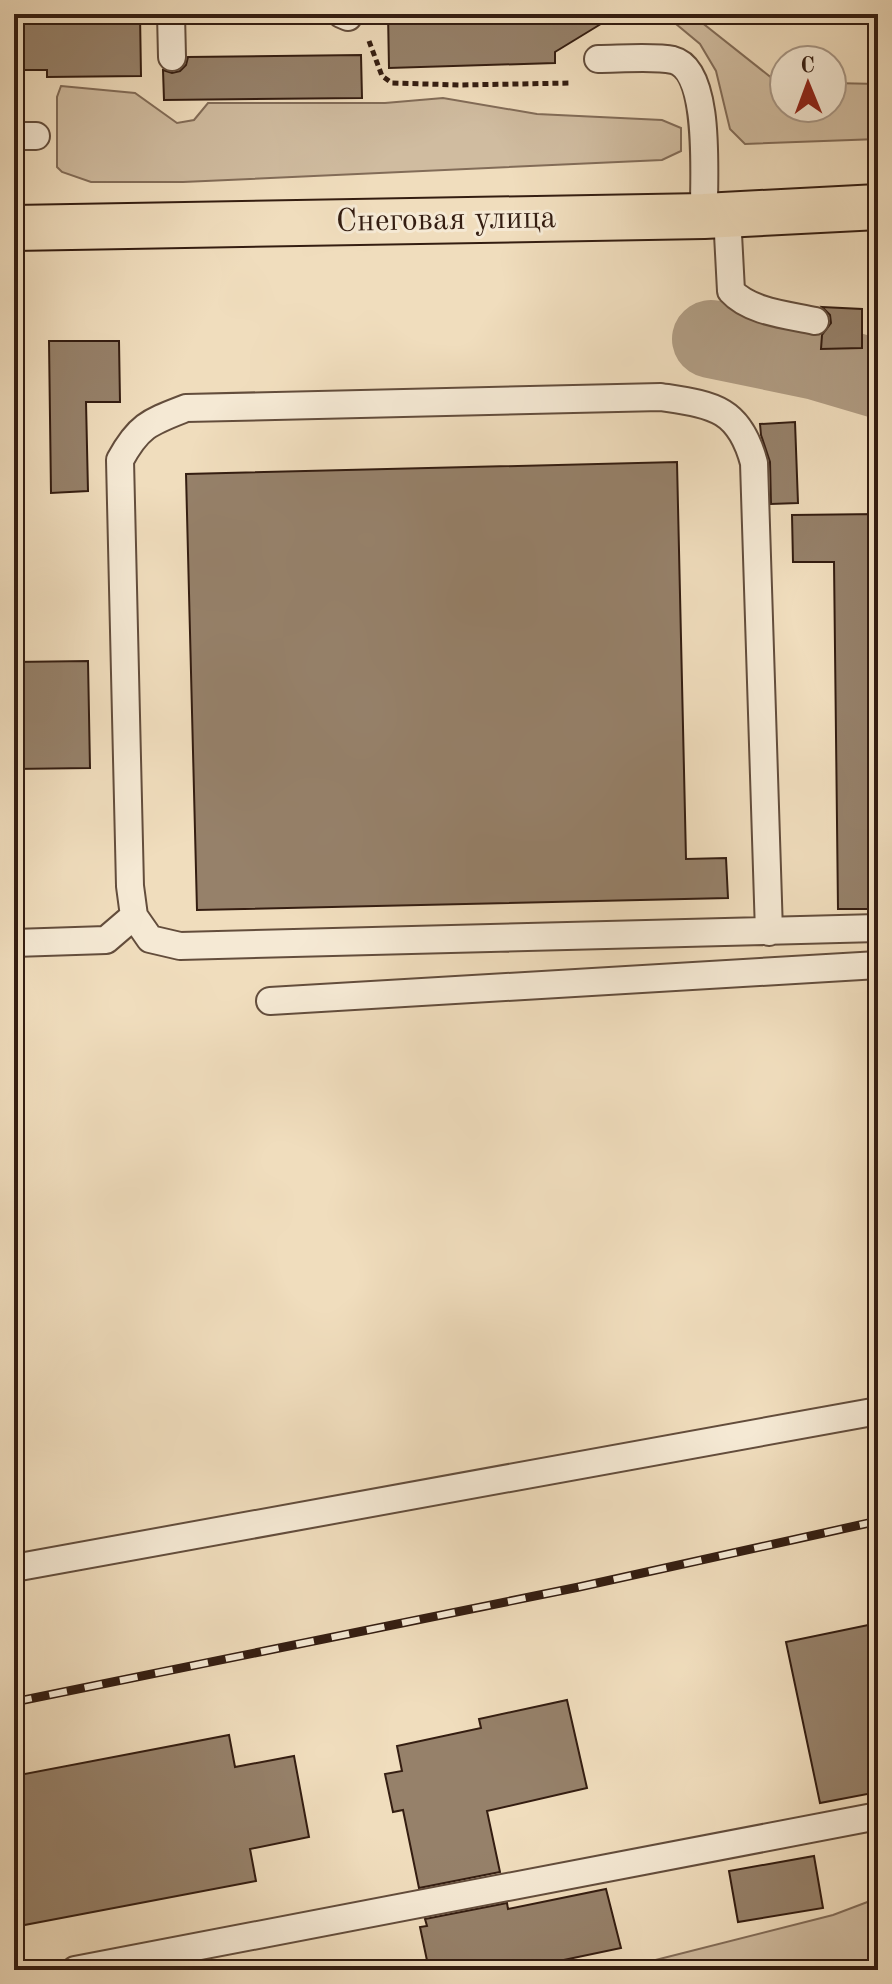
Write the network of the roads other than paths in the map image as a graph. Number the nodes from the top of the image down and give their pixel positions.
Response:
1 (171, 14) edge
2 (172, 57) dead end
3 (593, 70) road end
4 (878, 207) edge
5 (716, 216) junction
6 (14, 228) edge
7 (815, 321) dead end
8 (134, 916) junction
9 (878, 928) edge
10 (769, 932) junction
11 (14, 943) edge
12 (878, 965) edge
13 (270, 1001) dead end
14 (878, 1411) edge
15 (14, 1568) edge
16 (878, 1816) edge
17 (75, 1970) edge

1 - 2 lane
3 - 5 lane
4 - 5 main road, Снеговая улица
5 - 6 main road, Снеговая улица
5 - 7 lane
8 - 10 lane
8 - 10 lane
8 - 11 lane
9 - 10 lane
12 - 13 lane
14 - 15 lane
16 - 17 lane

